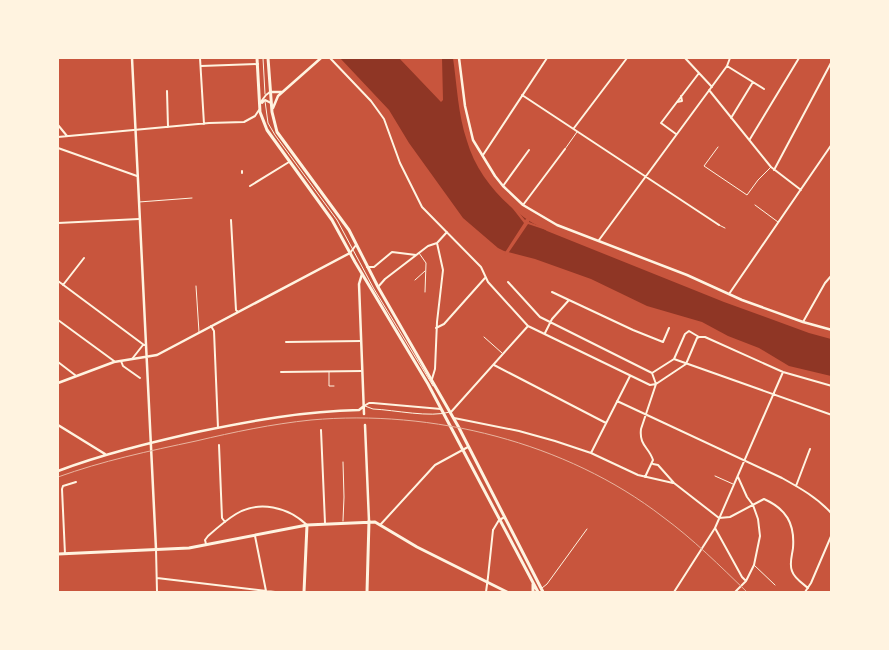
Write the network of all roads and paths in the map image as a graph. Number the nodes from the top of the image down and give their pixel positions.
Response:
1 (132, 58) edge
2 (200, 58) edge
3 (257, 58) edge
4 (263, 58) edge
5 (268, 58) edge
6 (321, 58) edge
7 (330, 58) edge
8 (459, 58) edge
9 (547, 58) edge
10 (627, 58) edge
11 (685, 58) edge
12 (730, 58) edge
13 (800, 58) edge
14 (832, 61) edge
15 (258, 64) junction
16 (201, 66) junction
17 (727, 66) junction
18 (699, 72) junction
19 (753, 82) junction
20 (712, 87) junction
21 (764, 89) dead end
22 (709, 90) junction
23 (167, 91) dead end
24 (265, 91) junction
25 (283, 91) junction
26 (270, 92) junction
27 (522, 95) junction
28 (265, 96) junction
29 (265, 100) junction
30 (271, 103) junction
31 (260, 104) junction
32 (272, 112) junction
33 (731, 118) junction
34 (204, 124) junction
35 (58, 125) edge
36 (168, 127) junction
37 (574, 128) junction
38 (135, 130) junction
39 (578, 131) junction
40 (676, 134) junction
41 (67, 136) junction
42 (58, 137) edge
43 (749, 140) junction
44 (832, 144) edge
45 (718, 147) dead end
46 (58, 148) edge
47 (565, 149) joint
48 (529, 150) dead end
49 (483, 155) junction
50 (289, 162) junction
51 (771, 167) junction
52 (774, 170) junction
53 (137, 176) junction
54 (646, 176) junction
55 (250, 186) dead end
56 (503, 186) junction
57 (802, 190) junction
58 (192, 198) dead end
59 (138, 202) junction
60 (523, 205) junction
61 (755, 205) dead end
62 (139, 219) junction
63 (231, 220) dead end
64 (778, 222) junction
65 (58, 223) edge
66 (719, 225) joint
67 (725, 228) dead end
68 (448, 232) junction
69 (599, 241) junction
70 (436, 243) junction
71 (356, 245) junction
72 (354, 250) junction
73 (350, 253) junction
74 (418, 254) junction
75 (84, 258) dead end
76 (358, 259) junction
77 (367, 267) junction
78 (426, 271) junction
79 (362, 274) junction
80 (832, 275) edge
81 (485, 277) junction
82 (415, 280) dead end
83 (58, 281) edge
84 (508, 282) dead end
85 (63, 285) junction
86 (196, 286) dead end
87 (378, 287) junction
88 (425, 292) dead end
89 (552, 292) dead end
90 (729, 294) junction
91 (569, 300) junction
92 (238, 313) junction
93 (58, 320) edge
94 (803, 322) junction
95 (550, 323) junction
96 (832, 325) edge
97 (212, 326) junction
98 (528, 326) junction
99 (436, 328) junction
100 (669, 328) dead end
101 (830, 330) edge
102 (199, 332) junction
103 (545, 334) junction
104 (484, 337) dead end
105 (699, 337) junction
106 (286, 342) dead end
107 (361, 342) junction
108 (145, 345) junction
109 (503, 354) junction
110 (147, 357) junction
111 (132, 359) junction
112 (674, 359) junction
113 (121, 361) junction
114 (58, 362) edge
115 (114, 362) junction
116 (494, 364) junction
117 (686, 364) junction
118 (328, 371) junction
119 (362, 371) junction
120 (281, 372) dead end
121 (783, 372) junction
122 (652, 373) junction
123 (75, 376) junction
124 (630, 376) junction
125 (140, 378) dead end
126 (432, 379) junction
127 (58, 383) edge
128 (656, 384) junction
129 (334, 386) dead end
130 (832, 386) edge
131 (773, 395) junction
132 (443, 397) junction
133 (617, 401) junction
134 (437, 402) junction
135 (364, 406) junction
136 (441, 409) junction
137 (451, 412) junction
138 (364, 414) dead end
139 (444, 414) junction
140 (646, 415) junction
141 (832, 415) edge
142 (454, 418) junction
143 (606, 423) junction
144 (58, 425) edge
145 (365, 425) dead end
146 (218, 428) junction
147 (321, 430) dead end
148 (150, 443) junction
149 (219, 445) dead end
150 (469, 446) junction
151 (810, 449) dead end
152 (463, 450) junction
153 (591, 453) junction
154 (106, 454) junction
155 (744, 460) junction
156 (343, 462) dead end
157 (653, 464) junction
158 (58, 471) edge
159 (665, 474) junction
160 (715, 476) dead end
161 (738, 476) junction
162 (645, 477) junction
163 (663, 480) junction
164 (76, 482) dead end
165 (674, 483) junction
166 (734, 484) junction
167 (796, 486) junction
168 (753, 505) junction
169 (832, 514) edge
170 (505, 517) junction
171 (719, 518) junction
172 (499, 520) junction
173 (225, 522) junction
174 (343, 522) junction
175 (369, 522) junction
176 (325, 523) junction
177 (380, 524) junction
178 (307, 525) junction
179 (715, 528) junction
180 (587, 529) dead end
181 (832, 534) edge
182 (255, 536) junction
183 (206, 545) junction
184 (156, 549) junction
185 (58, 554) edge
186 (65, 554) junction
187 (754, 565) junction
188 (157, 578) junction
189 (532, 581) junction
190 (746, 581) junction
191 (487, 583) junction
192 (775, 585) dead end
193 (541, 588) junction
194 (808, 588) junction
195 (266, 591) junction
196 (157, 592) edge
197 (275, 592) edge
198 (304, 592) edge
199 (367, 592) edge
200 (486, 592) edge
201 (508, 592) edge
202 (533, 592) edge
203 (538, 592) edge
204 (543, 592) edge
205 (674, 592) edge
206 (735, 592) edge
207 (805, 592) edge

1 - 38 street
2 - 16 street
3 - 15 main road
4 - 24 lane
5 - 26 main road
6 - 25 street
7 - 68 street
8 - 49 street
9 - 27 street
10 - 37 street
11 - 18 street
12 - 17 street
13 - 43 street
14 - 52 street
15 - 16 street
15 - 31 main road
16 - 34 street
17 - 19 street
17 - 20 street
18 - 20 street
18 - 40 street
19 - 21 street
19 - 33 street
20 - 22 street
22 - 33 street
22 - 40 street
23 - 36 street
24 - 26 lane
24 - 28 lane
25 - 26 street
25 - 32 street
26 - 28 street
26 - 30 main road
27 - 37 street
27 - 49 street
28 - 29 lane
28 - 31 street
29 - 30 street
29 - 31 street
29 - 72 lane
30 - 32 main road
31 - 34 street
31 - 50 main road
32 - 71 main road
33 - 43 street
34 - 36 street
35 - 41 street
36 - 38 street
37 - 39 street
38 - 41 street
38 - 53 street
39 - 47 lane
39 - 54 street
40 - 54 street
41 - 42 street
43 - 51 street
44 - 57 street
45 - 51 lane
46 - 53 street
47 - 60 street
48 - 56 street
49 - 56 street
50 - 55 street
50 - 73 main road
51 - 52 street
52 - 57 street
53 - 59 street
54 - 66 street
54 - 69 street
56 - 60 street
57 - 64 street
58 - 59 lane
59 - 62 street
60 - 69 street
61 - 64 lane
62 - 65 street
62 - 108 street
63 - 92 street
64 - 90 street
66 - 67 lane
68 - 70 street
68 - 81 street
69 - 90 street
70 - 74 street
70 - 99 street
71 - 72 street
71 - 77 main road
72 - 73 street
72 - 76 lane
73 - 79 main road
73 - 92 street
74 - 77 street
74 - 78 lane
74 - 87 street
75 - 85 street
76 - 79 lane
76 - 132 lane
77 - 87 main road
78 - 82 lane
78 - 88 lane
79 - 107 street
79 - 134 main road
80 - 94 street
81 - 98 street
81 - 99 street
83 - 85 street
84 - 95 street
85 - 108 street
86 - 102 lane
87 - 126 main road
89 - 91 street
90 - 94 street
91 - 95 street
91 - 100 street
92 - 97 street
93 - 115 street
94 - 101 street
95 - 103 street
95 - 122 street
96 - 101 lane
97 - 102 street
97 - 146 street
98 - 103 street
98 - 109 street
99 - 126 street
102 - 110 street
103 - 124 street
104 - 109 lane
105 - 112 street
105 - 117 street
105 - 121 street
106 - 107 street
107 - 119 street
108 - 110 street
108 - 111 street
109 - 116 street
110 - 111 street
110 - 148 street
111 - 113 street
112 - 117 street
112 - 122 street
113 - 115 street
113 - 125 street
114 - 123 street
115 - 123 street
116 - 137 street
116 - 143 street
117 - 128 street
117 - 131 street
118 - 119 street
118 - 120 street
118 - 129 lane
119 - 135 street
121 - 130 street
121 - 131 street
122 - 128 street
123 - 127 street
124 - 128 street
124 - 133 street
126 - 132 main road
128 - 140 street
131 - 141 street
131 - 155 street
132 - 134 main road
132 - 137 main road
133 - 140 street
133 - 143 street
134 - 136 main road
135 - 136 street
135 - 138 street
135 - 139 lane
135 - 146 street
136 - 137 main road
136 - 139 main road
137 - 139 lane
137 - 142 main road
139 - 142 main road
139 - 152 main road
140 - 155 street
140 - 157 street
142 - 150 main road
142 - 153 street
143 - 153 street
144 - 154 street
145 - 175 street
146 - 148 street
147 - 176 street
148 - 154 street
148 - 184 street
149 - 173 street
150 - 152 street
150 - 170 main road
151 - 167 street
152 - 172 main road
152 - 177 street
153 - 162 street
154 - 158 street
155 - 161 street
155 - 167 street
156 - 174 lane
157 - 159 street
157 - 162 street
159 - 163 street
159 - 165 street
160 - 166 lane
161 - 166 street
161 - 168 street
162 - 163 street
163 - 165 street
164 - 186 street
165 - 171 street
166 - 171 street
167 - 169 street
168 - 171 street
168 - 187 street
168 - 194 street
170 - 172 street
170 - 193 main road
171 - 179 street
172 - 189 main road
172 - 191 street
173 - 178 street
173 - 183 street
174 - 175 main road
174 - 176 main road
175 - 177 main road
175 - 199 main road
176 - 178 main road
177 - 191 main road
178 - 182 main road
178 - 198 main road
179 - 190 street
179 - 205 street
180 - 193 lane
181 - 194 street
182 - 183 main road
182 - 195 street
183 - 184 main road
184 - 186 main road
184 - 188 street
185 - 186 main road
187 - 190 street
187 - 192 lane
188 - 195 street
188 - 196 street
189 - 202 main road
189 - 203 main road
190 - 206 street
191 - 200 street
191 - 201 main road
193 - 204 main road
194 - 207 street
195 - 197 street

